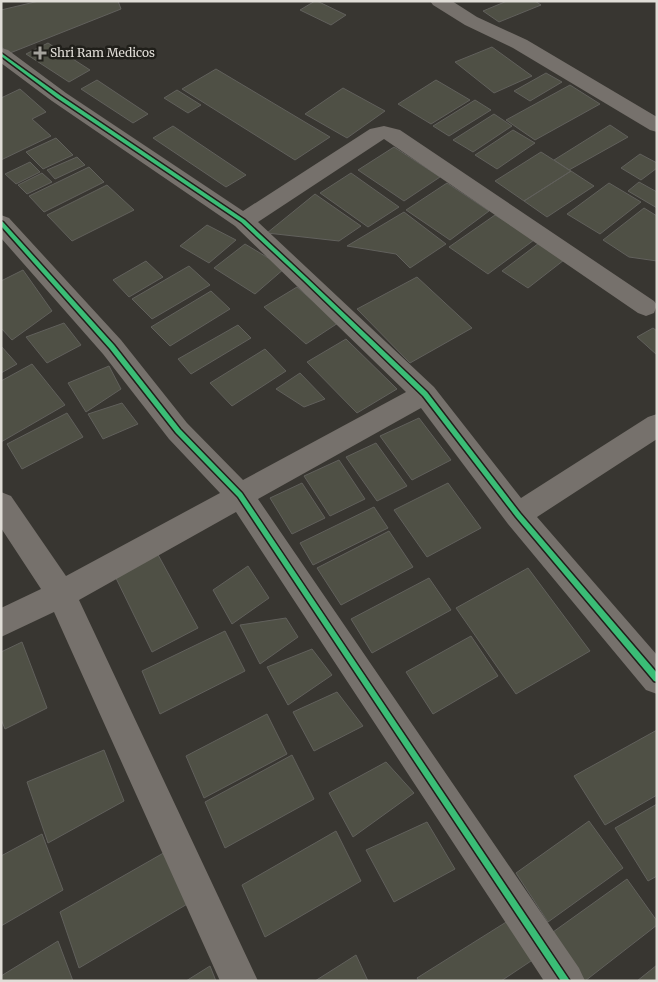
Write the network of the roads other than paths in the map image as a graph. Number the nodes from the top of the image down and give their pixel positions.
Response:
1 (439, 1) edge
2 (1, 54) edge
3 (657, 126) edge
4 (243, 220) junction
5 (1, 223) edge
6 (646, 307) dead end
7 (425, 394) junction
8 (657, 425) edge
9 (240, 495) junction
10 (1, 504) edge
11 (518, 515) junction
12 (61, 594) junction
13 (1, 623) edge
14 (657, 679) edge
15 (239, 981) edge
16 (566, 981) edge

1 - 3 street
2 - 4 street
4 - 6 street
4 - 7 street
5 - 9 street
7 - 9 street
7 - 11 street
8 - 11 street
9 - 12 street
9 - 16 street
10 - 12 street
11 - 14 street
12 - 13 street
12 - 15 street

